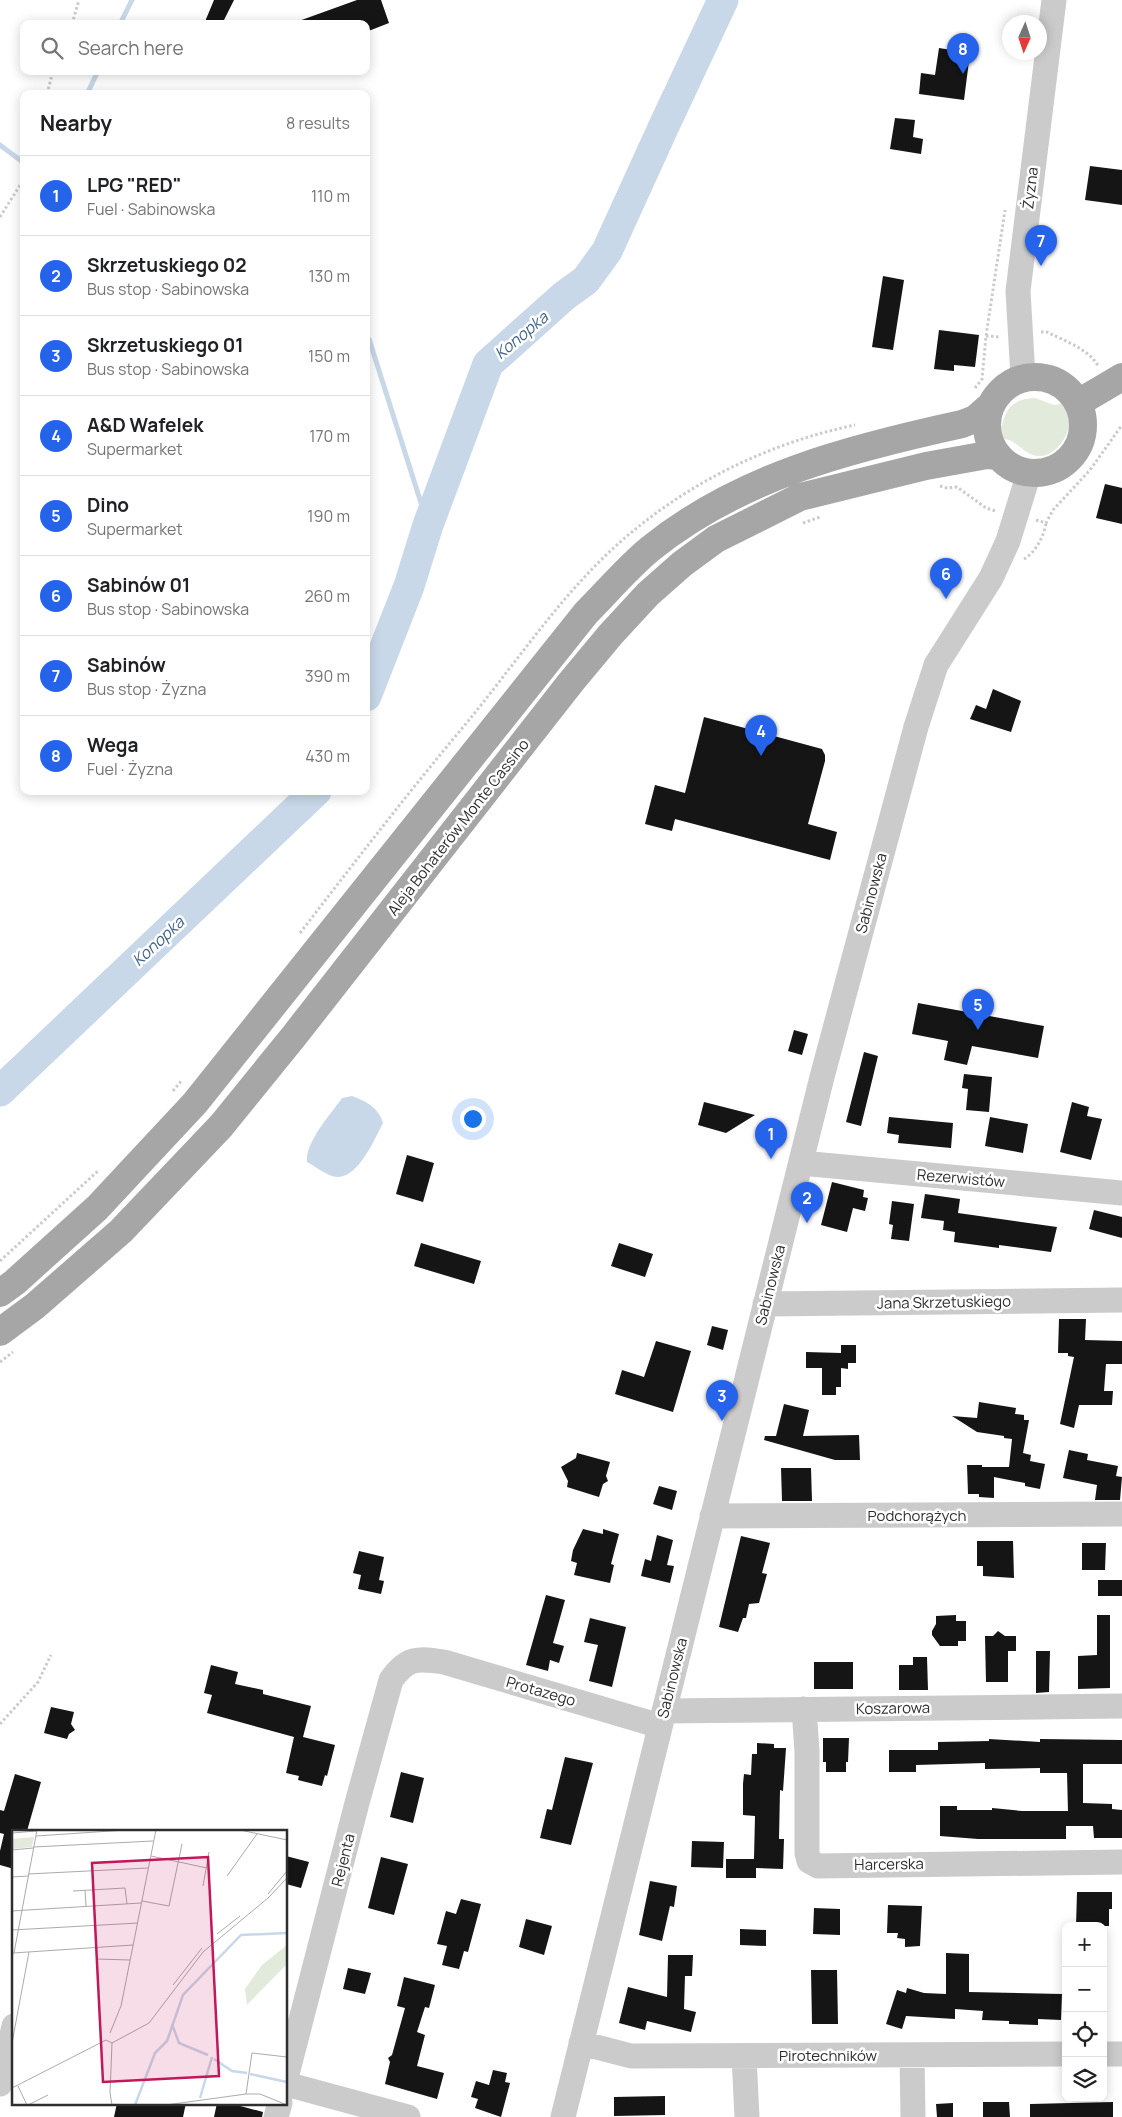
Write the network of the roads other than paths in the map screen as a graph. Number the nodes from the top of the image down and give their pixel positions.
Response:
1 (1054, 0) edge
2 (1023, 377) junction
3 (1122, 377) edge
4 (980, 399) junction
5 (1078, 403) junction
6 (998, 456) junction
7 (1029, 473) junction
8 (801, 1163) junction
9 (1122, 1193) edge
10 (0, 1293) edge
11 (1122, 1300) edge
12 (765, 1304) junction
13 (8, 1341) edge
14 (1122, 1514) edge
15 (712, 1516) junction
16 (422, 1658) joint
17 (1122, 1706) edge
18 (804, 1710) junction
19 (662, 1718) junction
20 (1122, 1862) edge
21 (12, 2034) edge
22 (581, 2043) junction
23 (1062, 2054) edge
24 (1107, 2054) edge
25 (1122, 2054) edge
26 (912, 2055) junction
27 (744, 2056) junction
28 (288, 2070) edge
29 (0, 2084) edge
30 (288, 2085) edge
31 (280, 2104) edge
32 (276, 2117) edge
33 (408, 2117) edge
34 (563, 2117) edge
35 (747, 2117) edge
36 (913, 2117) edge

1 - 2 street, Żyzna
2 - 4 main road
2 - 5 main road
3 - 5 main road
4 - 6 main road
4 - 10 main road
5 - 7 main road
6 - 7 main road
6 - 13 main road, Aleja Bohaterów Monte Cassino
7 - 8 street, Sabinowska
8 - 9 street, Rezerwistów
8 - 12 street, Sabinowska
11 - 12 street, Jana Skrzetuskiego
12 - 15 street, Sabinowska
14 - 15 street, Podchorążych
15 - 19 street, Sabinowska
16 - 19 street, Protazego
16 - 28 street, Rejenta
17 - 18 street, Koszarowa
18 - 19 street, Koszarowa
18 - 20 street, Harcerska
19 - 22 street, Sabinowska
21 - 29 street
22 - 27 street, Pirotechników
22 - 34 street, Sabinowska
23 - 26 street, Pirotechników
24 - 25 street
26 - 27 street, Pirotechników
26 - 36 street
27 - 35 street
30 - 33 street
31 - 32 street

